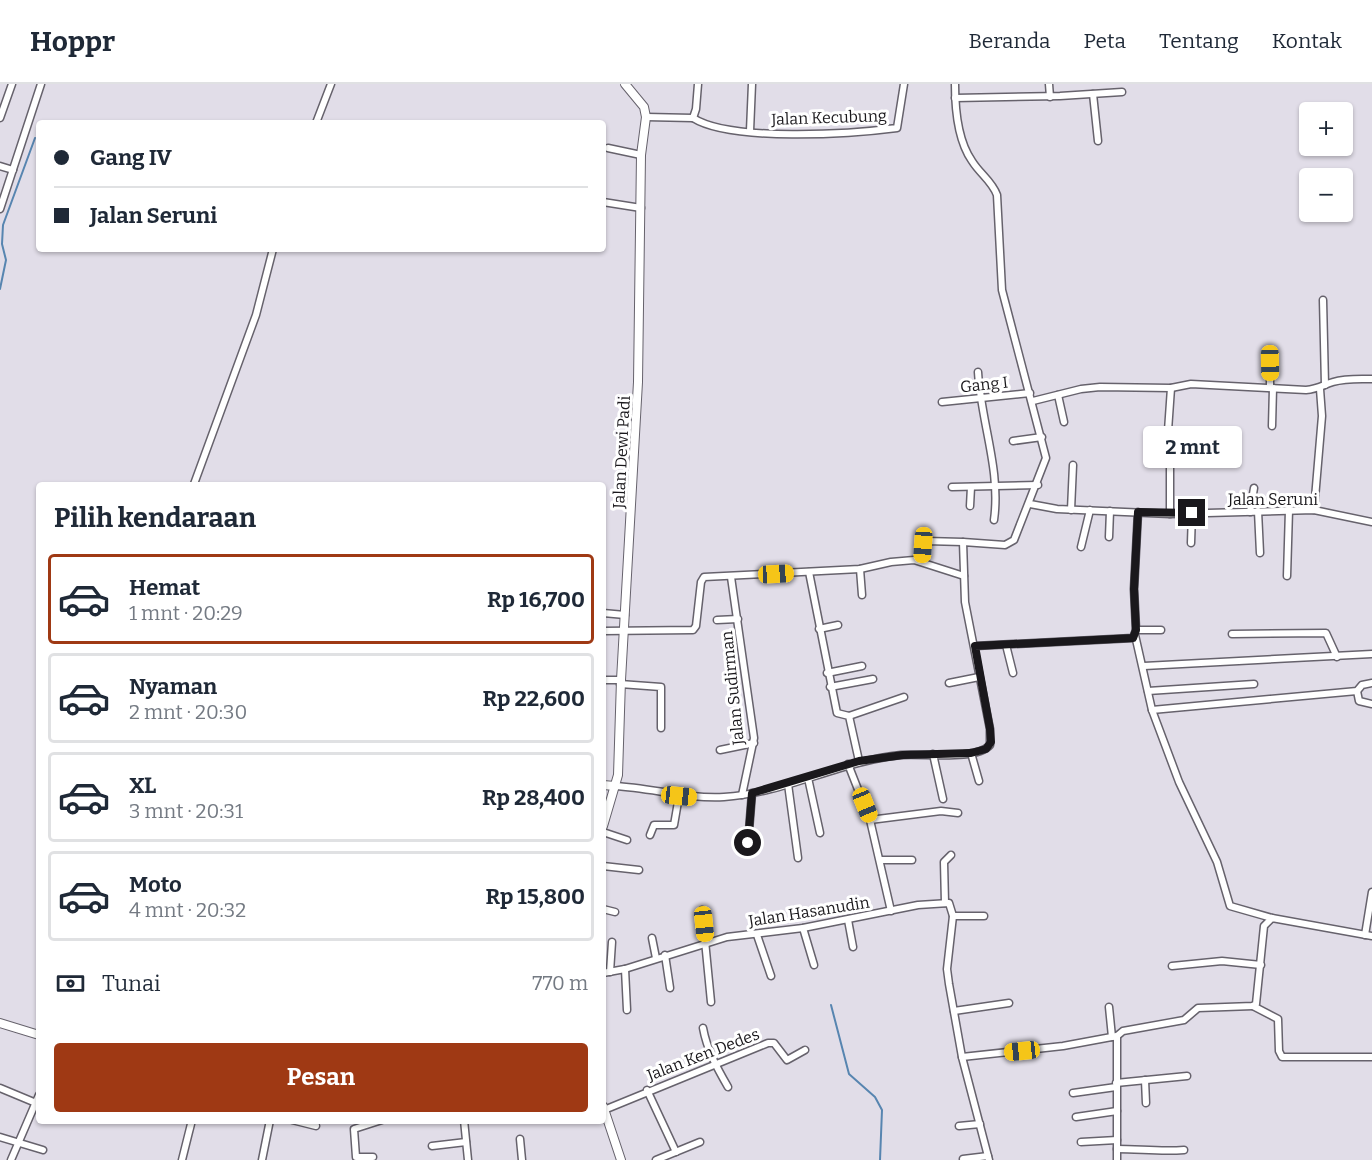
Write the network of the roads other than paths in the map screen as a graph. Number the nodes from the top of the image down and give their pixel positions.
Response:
1 (12, 84) edge
2 (41, 84) edge
3 (331, 84) edge
4 (625, 84) edge
5 (699, 84) edge
6 (752, 84) edge
7 (904, 84) edge
8 (955, 84) edge
9 (1049, 84) edge
10 (1122, 92) dead end
11 (1093, 94) junction
12 (1050, 97) junction
13 (956, 98) junction
14 (646, 117) junction
15 (0, 118) edge
16 (693, 118) junction
17 (317, 120) edge
18 (750, 131) junction
19 (1098, 141) dead end
20 (608, 148) dead end
21 (641, 154) junction
22 (0, 166) edge
23 (13, 170) junction
24 (606, 202) edge
25 (641, 208) junction
26 (0, 209) edge
27 (272, 252) edge
28 (1323, 300) dead end
29 (1270, 363) dead end
30 (978, 372) dead end
31 (1372, 379) edge
32 (1323, 387) junction
33 (1171, 388) junction
34 (1271, 388) junction
35 (1030, 393) junction
36 (1058, 395) junction
37 (979, 398) junction
38 (1033, 401) junction
39 (942, 402) dead end
40 (1064, 422) dead end
41 (1272, 426) dead end
42 (1042, 437) junction
43 (1013, 441) dead end
44 (1073, 465) dead end
45 (195, 482) edge
46 (996, 485) junction
47 (1038, 485) junction
48 (951, 487) dead end
49 (971, 488) junction
50 (1254, 489) dead end
51 (1030, 504) junction
52 (970, 506) dead end
53 (1071, 510) junction
54 (1090, 510) junction
55 (1110, 510) junction
56 (1289, 510) junction
57 (1314, 510) junction
58 (1258, 511) junction
59 (1138, 512) junction
60 (1250, 512) junction
61 (1192, 513) junction
62 (1170, 514) junction
63 (994, 520) dead end
64 (1372, 522) edge
65 (1109, 537) dead end
66 (963, 542) junction
67 (1191, 543) dead end
68 (1081, 547) dead end
69 (1260, 553) dead end
70 (922, 561) junction
71 (860, 569) junction
72 (809, 572) junction
73 (731, 576) junction
74 (963, 576) junction
75 (1287, 576) dead end
76 (862, 595) dead end
77 (606, 613) edge
78 (625, 615) junction
79 (738, 619) junction
80 (717, 620) dead end
81 (838, 625) dead end
82 (819, 629) junction
83 (1161, 630) dead end
84 (606, 631) edge
85 (624, 632) junction
86 (1136, 633) junction
87 (1232, 634) dead end
88 (1006, 645) junction
89 (975, 646) junction
90 (1372, 654) edge
91 (1337, 657) junction
92 (862, 666) dead end
93 (1144, 666) junction
94 (827, 673) junction
95 (1013, 673) dead end
96 (979, 677) junction
97 (873, 679) dead end
98 (606, 680) edge
99 (621, 682) junction
100 (949, 683) dead end
101 (1372, 683) edge
102 (1254, 684) dead end
103 (830, 687) junction
104 (1148, 691) junction
105 (1357, 691) junction
106 (904, 697) dead end
107 (1372, 704) edge
108 (1152, 710) junction
109 (849, 716) junction
110 (661, 728) dead end
111 (754, 743) junction
112 (720, 750) dead end
113 (971, 753) junction
114 (933, 754) junction
115 (859, 761) junction
116 (848, 764) junction
117 (808, 778) junction
118 (979, 781) dead end
119 (788, 784) junction
120 (606, 785) edge
121 (615, 786) junction
122 (752, 793) junction
123 (742, 795) junction
124 (679, 796) junction
125 (943, 799) dead end
126 (958, 813) dead end
127 (606, 816) edge
128 (870, 819) junction
129 (606, 833) edge
130 (820, 833) dead end
131 (650, 835) dead end
132 (627, 840) dead end
133 (748, 843) dead end
134 (951, 855) dead end
135 (798, 858) dead end
136 (881, 860) junction
137 (912, 860) dead end
138 (606, 866) edge
139 (639, 870) dead end
140 (1372, 892) edge
141 (948, 904) junction
142 (606, 910) edge
143 (702, 910) dead end
144 (891, 911) junction
145 (615, 912) dead end
146 (953, 916) junction
147 (984, 916) dead end
148 (1272, 918) junction
149 (848, 920) junction
150 (803, 928) junction
151 (757, 935) junction
152 (1369, 936) edge
153 (652, 938) dead end
154 (612, 942) dead end
155 (706, 942) junction
156 (854, 947) dead end
157 (665, 955) junction
158 (656, 958) junction
159 (814, 965) dead end
160 (1261, 965) junction
161 (1172, 966) dead end
162 (625, 969) junction
163 (607, 973) edge
164 (771, 976) dead end
165 (670, 988) dead end
166 (711, 1002) dead end
167 (1009, 1003) dead end
168 (1253, 1006) junction
169 (1109, 1007) dead end
170 (627, 1011) dead end
171 (954, 1011) junction
172 (0, 1023) edge
173 (703, 1028) dead end
174 (36, 1034) edge
175 (1115, 1037) junction
176 (805, 1050) dead end
177 (962, 1057) junction
178 (1372, 1057) edge
179 (715, 1065) junction
180 (1187, 1076) dead end
181 (1145, 1080) junction
182 (1116, 1085) junction
183 (728, 1087) dead end
184 (0, 1088) edge
185 (647, 1090) junction
186 (1073, 1093) dead end
187 (36, 1103) joint
188 (1146, 1103) dead end
189 (606, 1107) edge
190 (1116, 1111) junction
191 (606, 1114) edge
192 (1076, 1117) dead end
193 (191, 1124) edge
194 (269, 1124) edge
195 (308, 1124) edge
196 (370, 1124) edge
197 (464, 1124) edge
198 (980, 1124) junction
199 (316, 1126) dead end
200 (959, 1126) dead end
201 (0, 1137) edge
202 (520, 1139) dead end
203 (1117, 1140) junction
204 (466, 1142) junction
205 (700, 1142) dead end
206 (1081, 1142) dead end
207 (18, 1143) junction
208 (432, 1146) dead end
209 (1117, 1149) junction
210 (43, 1150) dead end
211 (1184, 1150) dead end
212 (676, 1152) junction
213 (373, 1157) dead end
214 (989, 1158) edge
215 (963, 1159) edge
216 (11, 1160) edge
217 (182, 1160) edge
218 (262, 1160) edge
219 (468, 1160) edge
220 (522, 1160) edge
221 (621, 1160) edge
222 (656, 1160) edge
223 (1117, 1160) edge

1 - 15 street
2 - 23 street
3 - 17 street
4 - 14 street
5 - 16 street
6 - 18 street
7 - 18 street, Jalan Kecubung
8 - 13 street
9 - 12 street
10 - 11 street
11 - 12 street
11 - 19 street
12 - 13 street
13 - 35 street
14 - 16 street, Jalan Kecubung
14 - 21 street, Jalan Dewi Padi
16 - 18 street, Jalan Kecubung
20 - 21 street
21 - 25 street, Jalan Dewi Padi
22 - 23 street
23 - 26 street
24 - 25 street
25 - 78 street, Jalan Dewi Padi
27 - 45 street
28 - 32 street
29 - 34 street
30 - 37 street
31 - 32 street
32 - 34 street
32 - 57 street
33 - 34 street
33 - 36 street
33 - 62 street
34 - 41 street
35 - 37 street, Gang I
35 - 38 street
36 - 38 street
36 - 40 street
37 - 39 street, Gang I
37 - 46 street
38 - 42 street
42 - 43 street
42 - 47 street
44 - 53 street
46 - 47 street
46 - 49 street
46 - 63 street
47 - 51 street
48 - 49 street
49 - 52 street
50 - 60 street
51 - 53 street, Jalan Seruni
51 - 66 street
53 - 54 street, Jalan Seruni
54 - 55 street, Jalan Seruni
54 - 68 street
55 - 59 street, Jalan Seruni
55 - 65 street
56 - 57 street, Jalan Seruni
56 - 58 street, Jalan Seruni
56 - 75 street
57 - 64 street, Jalan Seruni
58 - 60 street, Jalan Seruni
58 - 69 street
59 - 62 street, Jalan Seruni
59 - 86 street
60 - 61 street, Jalan Seruni
61 - 62 street, Jalan Seruni
61 - 67 street
66 - 70 street
66 - 74 street
70 - 71 street
70 - 74 street
71 - 72 street
71 - 76 street
72 - 73 street
72 - 82 street
73 - 79 street, Jalan Sudirman
73 - 85 street
74 - 89 street
77 - 78 street
78 - 85 street, Jalan Dewi Padi
79 - 80 street
79 - 111 street, Jalan Sudirman
81 - 82 street
82 - 94 street
83 - 86 street
84 - 85 street
85 - 99 street, Jalan Dewi Padi
86 - 88 street
86 - 93 street
87 - 91 street
88 - 89 street
88 - 95 street
89 - 96 street
90 - 91 street
91 - 93 street
92 - 94 street
93 - 104 street
94 - 103 street
96 - 100 street
96 - 113 street
97 - 103 street
98 - 99 street
99 - 110 street
99 - 121 street, Jalan Dewi Padi
101 - 105 street
102 - 104 street
103 - 109 street
104 - 108 street
105 - 107 street
105 - 108 street
106 - 109 street
108 - 148 street
109 - 115 street
111 - 112 street
111 - 123 street, Jalan Sudirman
113 - 114 street
113 - 118 street
114 - 115 street
114 - 125 street
115 - 116 street
116 - 117 street
116 - 128 street
117 - 119 street
117 - 130 street
119 - 122 street
119 - 135 street
120 - 121 street
121 - 124 street
121 - 127 street, Jalan Dewi Padi
122 - 123 street
122 - 133 street
123 - 124 street
124 - 131 street
126 - 128 street
128 - 136 street
129 - 132 street
134 - 141 street
136 - 137 street
136 - 144 street
138 - 139 street
140 - 152 street
141 - 144 street, Jalan Hasanudin
141 - 146 street
142 - 145 street
143 - 155 street
144 - 149 street, Jalan Hasanudin
146 - 147 street
146 - 171 street
148 - 152 street
148 - 160 street
149 - 150 street, Jalan Hasanudin
149 - 156 street
150 - 151 street, Jalan Hasanudin
150 - 159 street
151 - 155 street, Jalan Hasanudin
151 - 164 street
153 - 158 street
154 - 163 street
155 - 157 street, Jalan Hasanudin
155 - 166 street
157 - 158 street, Jalan Hasanudin
157 - 165 street
158 - 162 street, Jalan Hasanudin
160 - 161 street
160 - 168 street
162 - 163 street, Jalan Hasanudin
162 - 170 street
167 - 171 street
168 - 175 street
168 - 178 street
169 - 175 street
171 - 177 street
172 - 174 street
173 - 179 street
175 - 177 street
175 - 182 street
176 - 179 street, Jalan Ken Dedes
177 - 198 street
179 - 183 street
179 - 185 street, Jalan Ken Dedes
180 - 181 street
181 - 182 street
181 - 188 street
182 - 186 street
182 - 190 street
184 - 187 street
185 - 189 street, Jalan Ken Dedes
185 - 212 street
187 - 207 street
190 - 192 street
190 - 203 street
191 - 221 street
193 - 217 street
194 - 218 street
195 - 199 street
196 - 213 street
197 - 204 street
198 - 200 street
198 - 214 street
201 - 207 street
202 - 220 street
203 - 206 street
203 - 209 street
204 - 208 street
204 - 219 street
205 - 212 street
207 - 210 street
207 - 216 street
209 - 211 street
209 - 223 street
212 - 222 street
214 - 215 street

